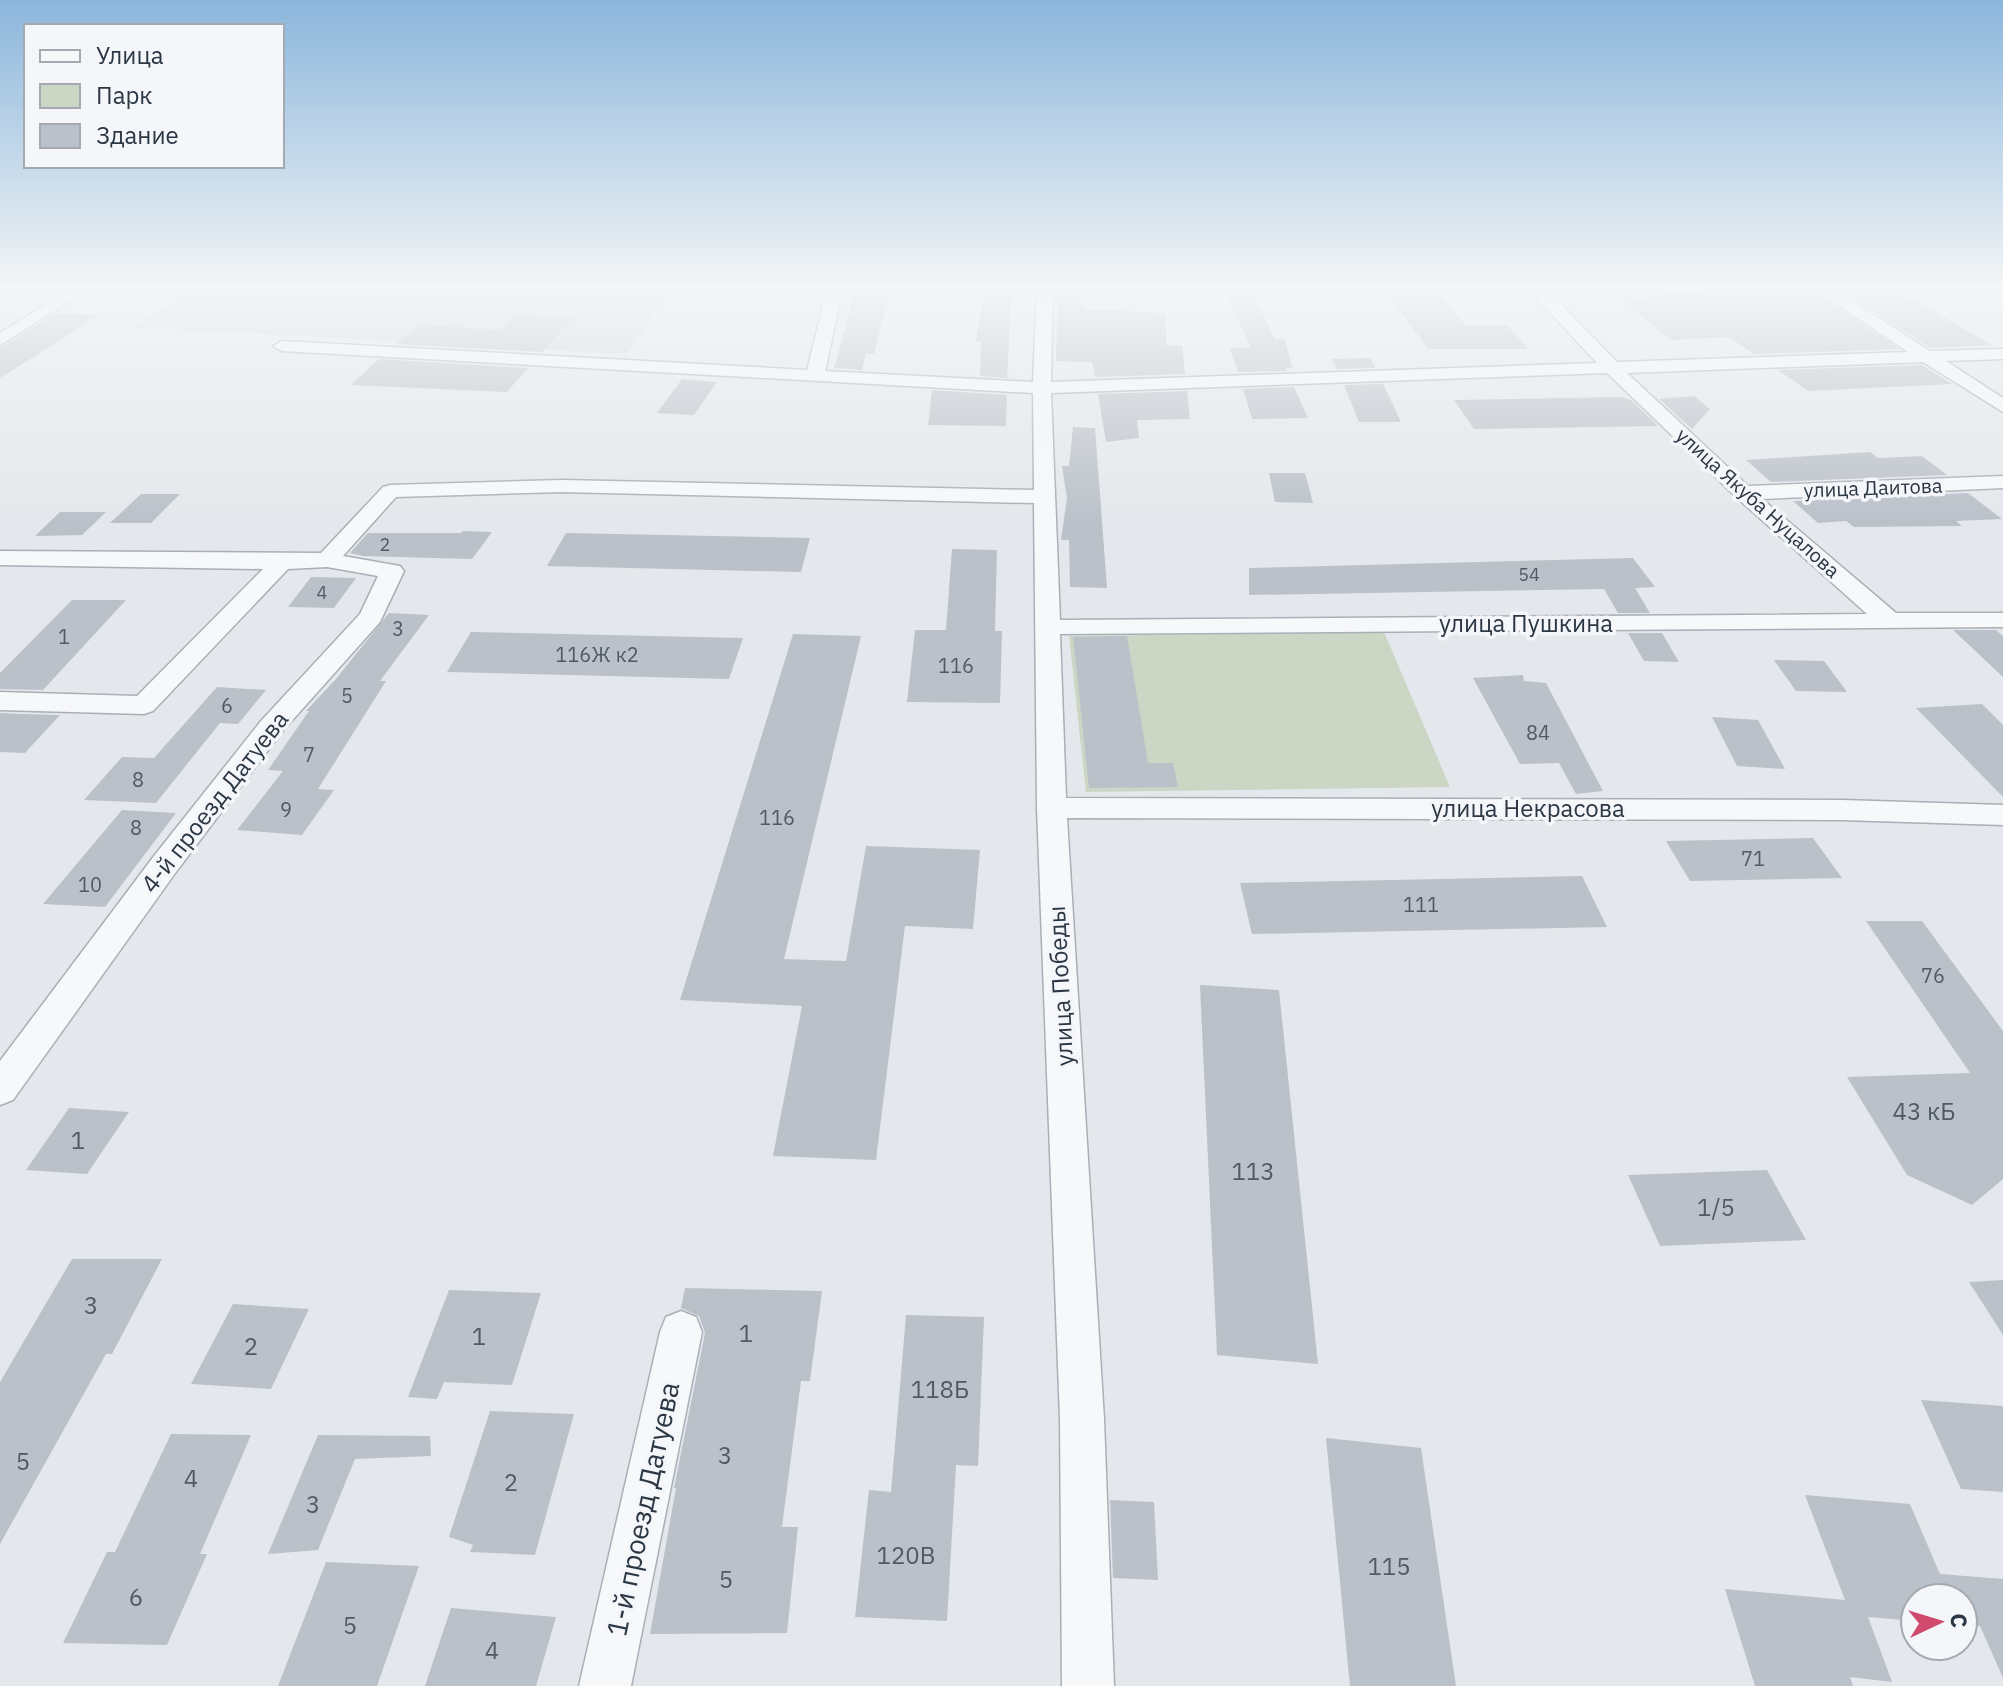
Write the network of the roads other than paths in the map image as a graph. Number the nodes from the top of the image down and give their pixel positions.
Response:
1 (596, 364) edge
2 (818, 364) edge
3 (1043, 364) edge
4 (1608, 364) edge
5 (1725, 364) edge
6 (1939, 364) edge
7 (1612, 368) junction
8 (815, 376) junction
9 (1042, 388) junction
10 (2003, 406) edge
11 (2003, 482) edge
12 (1743, 493) junction
13 (1045, 497) junction
14 (0, 558) edge
15 (327, 560) junction
16 (282, 562) junction
17 (2003, 620) edge
18 (1890, 621) junction
19 (1048, 627) junction
20 (0, 701) edge
21 (1052, 808) junction
22 (2003, 815) edge
23 (0, 1089) edge
24 (681, 1332) dead end
25 (605, 1686) edge
26 (1088, 1686) edge

1 - 8 street
2 - 8 street
3 - 9 street, улица Победы
4 - 7 street, улица Якуба Нуцалова
5 - 7 street
6 - 10 street
7 - 9 street
7 - 12 street, улица Якуба Нуцалова
8 - 9 street
9 - 13 street, улица Победы
11 - 12 street, улица Даитова
12 - 18 street, улица Якуба Нуцалова
13 - 15 street
13 - 19 street, улица Победы
14 - 16 street
15 - 16 street
15 - 23 street, 4-й проезд Датуева
16 - 20 street
17 - 18 street, улица Пушкина
18 - 19 street, улица Пушкина
19 - 21 street, улица Победы
21 - 22 street, улица Некрасова
21 - 26 street, улица Победы
24 - 25 street, 1-й проезд Датуева

